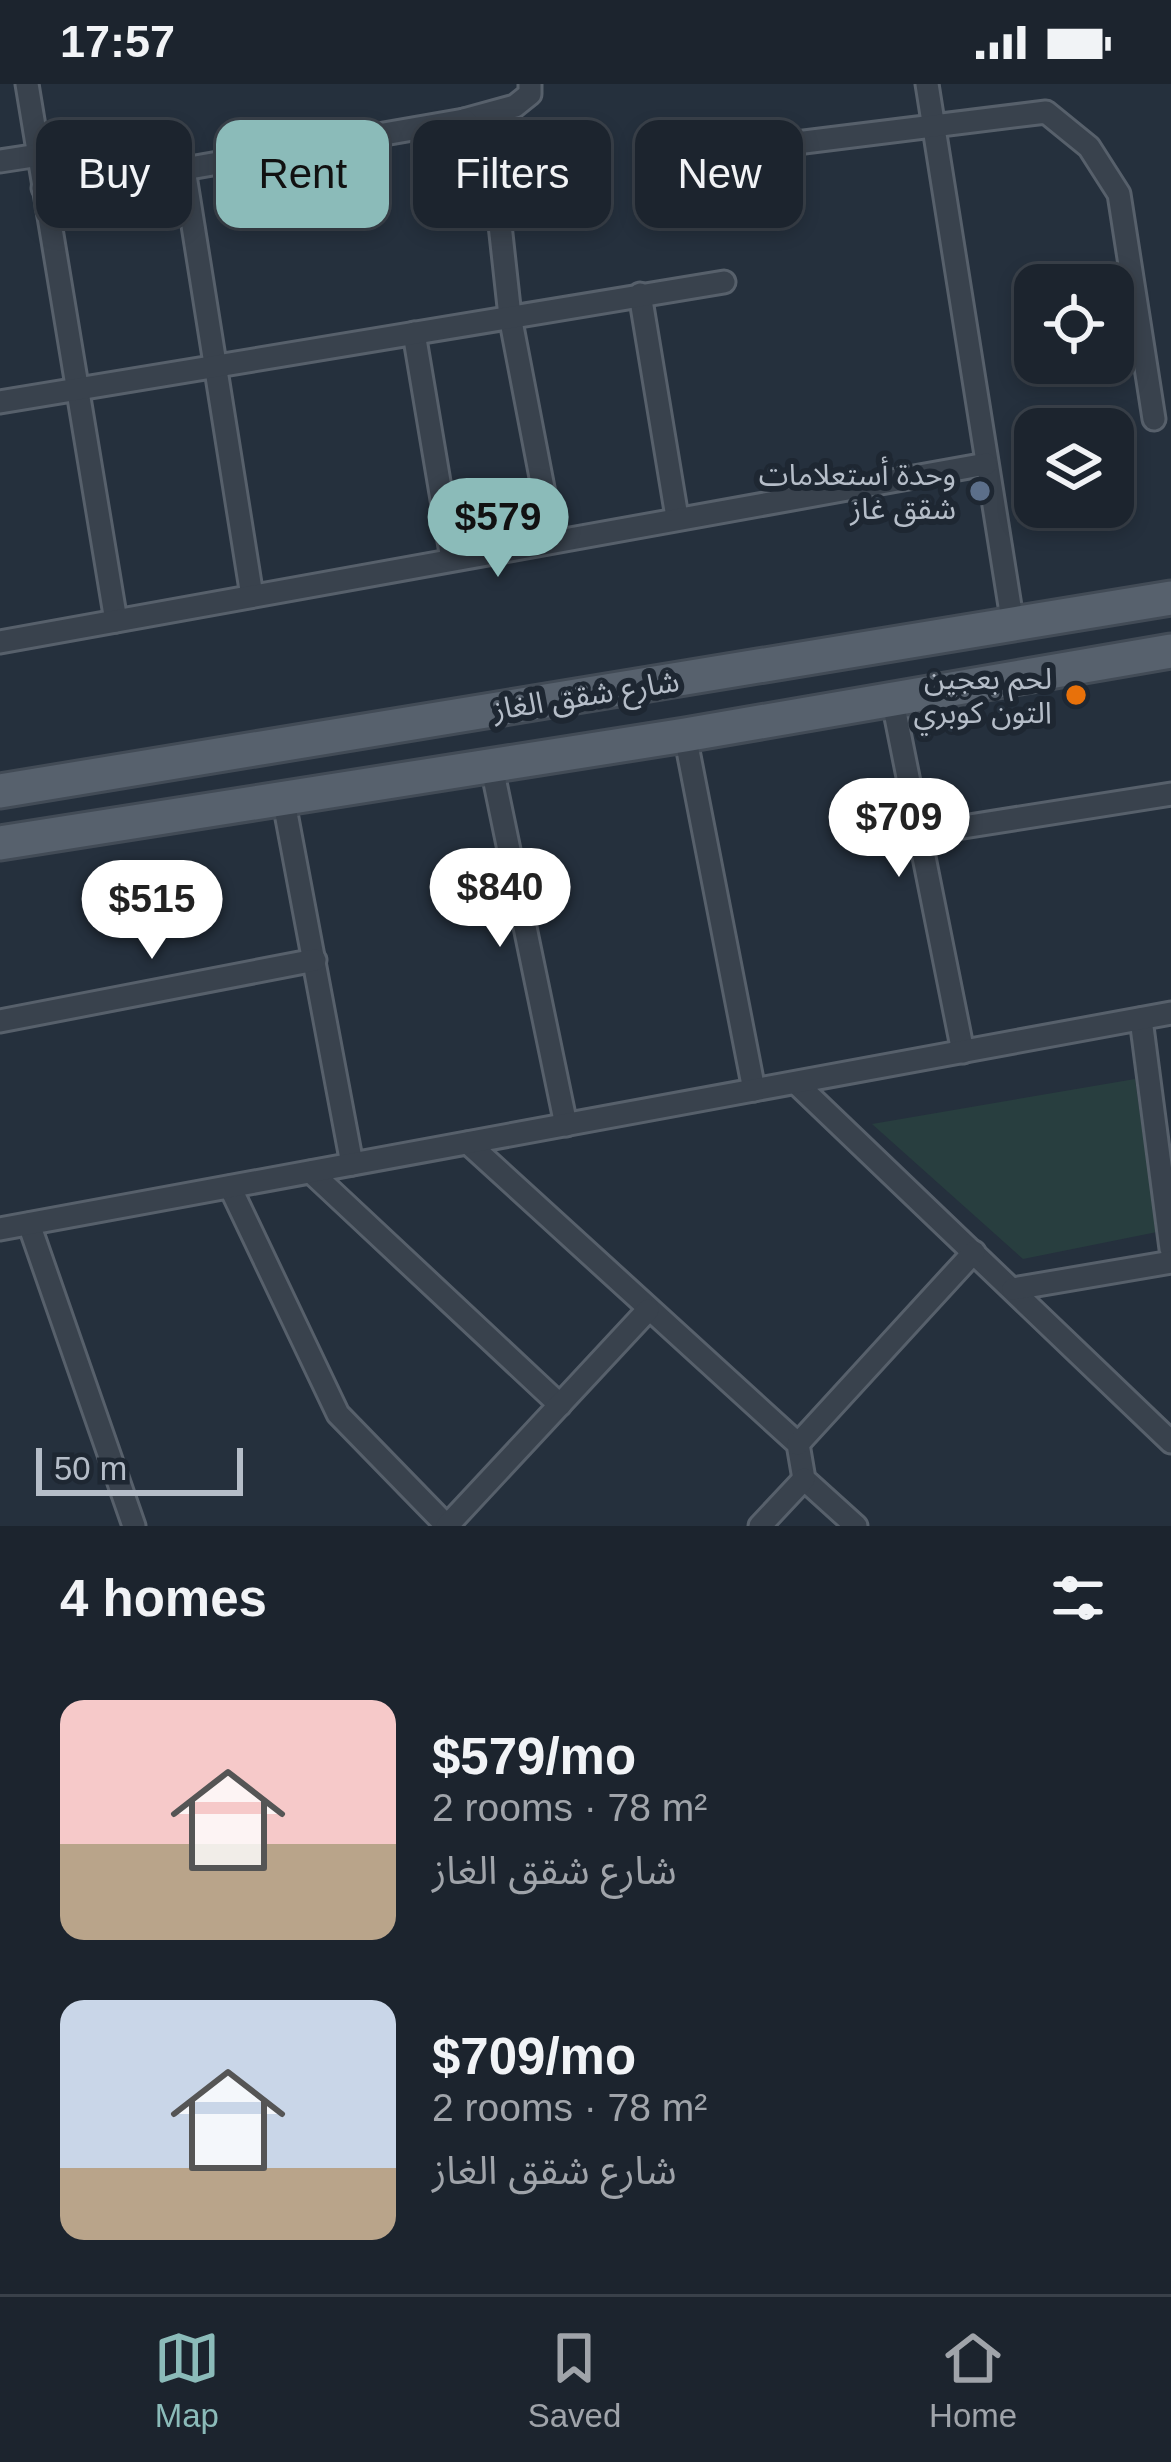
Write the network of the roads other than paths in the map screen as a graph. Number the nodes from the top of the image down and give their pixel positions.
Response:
1 (27, 84) edge
2 (530, 84) edge
3 (927, 84) edge
4 (464, 120) edge
5 (931, 125) junction
6 (413, 129) edge
7 (36, 137) edge
8 (803, 143) edge
9 (36, 155) edge
10 (0, 161) edge
11 (192, 168) edge
12 (192, 215) edge
13 (51, 228) edge
14 (501, 228) edge
15 (724, 282) dead end
16 (640, 294) junction
17 (510, 316) junction
18 (414, 333) junction
19 (218, 366) junction
20 (78, 389) junction
21 (0, 402) edge
22 (1154, 419) dead end
23 (986, 464) junction
24 (677, 517) junction
25 (553, 540) junction
26 (452, 559) junction
27 (252, 596) junction
28 (1171, 598) edge
29 (116, 621) junction
30 (1013, 625) junction
31 (0, 642) edge
32 (1171, 651) edge
33 (767, 664) junction
34 (892, 697) junction
35 (779, 719) junction
36 (686, 735) junction
37 (491, 763) junction
38 (0, 791) edge
39 (1171, 794) edge
40 (283, 797) junction
41 (919, 834) junction
42 (0, 843) edge
43 (315, 960) junction
44 (1171, 1013) edge
45 (1141, 1019) junction
46 (0, 1021) edge
47 (963, 1052) junction
48 (796, 1083) junction
49 (754, 1090) junction
50 (566, 1125) junction
51 (469, 1143) junction
52 (352, 1164) junction
53 (310, 1172) junction
54 (230, 1187) junction
55 (29, 1224) junction
56 (0, 1229) edge
57 (1171, 1250) edge
58 (974, 1252) junction
59 (1171, 1262) edge
60 (1013, 1289) junction
61 (648, 1310) junction
62 (560, 1405) junction
63 (1171, 1442) edge
64 (798, 1444) junction
65 (804, 1479) junction
66 (134, 1526) edge
67 (447, 1526) edge
68 (760, 1526) edge
69 (856, 1526) edge

1 - 7 street
2 - 4 street
3 - 5 street
5 - 8 street
5 - 22 street
5 - 23 street
6 - 11 street
9 - 10 street
12 - 19 street
13 - 20 street
14 - 17 street
15 - 16 street
16 - 17 street
16 - 24 street
17 - 18 street
17 - 25 street
18 - 19 street
18 - 26 street
19 - 20 street
19 - 27 street
20 - 21 street
20 - 29 street
23 - 24 street
23 - 30 street
24 - 25 street
25 - 26 street
26 - 27 street
27 - 29 street
28 - 30 main road, شارع شقق الغاز
29 - 31 street
30 - 33 main road, شارع شقق الغاز
32 - 34 main road, شارع شقق الغاز
33 - 35 main road
33 - 38 main road, شارع شقق الغاز
34 - 35 main road, شارع شقق الغاز
34 - 41 street
35 - 36 main road, شارع شقق الغاز
36 - 37 main road, شارع شقق الغاز
36 - 49 street
37 - 40 main road, شارع شقق الغاز
37 - 50 street
39 - 41 street
40 - 42 main road, شارع شقق الغاز
40 - 43 street
41 - 47 street
43 - 46 street
43 - 52 street
44 - 45 street
45 - 47 street
45 - 57 street
47 - 48 street
48 - 49 street
48 - 58 street
49 - 50 street
50 - 51 street
51 - 52 street
51 - 61 street
52 - 53 street
53 - 54 street
53 - 62 street
54 - 55 street
54 - 67 street
55 - 56 street
55 - 66 street
58 - 60 street
58 - 64 street
59 - 60 street
60 - 63 street
61 - 62 street
61 - 64 street
62 - 67 street
64 - 65 street
65 - 68 street
65 - 69 street

